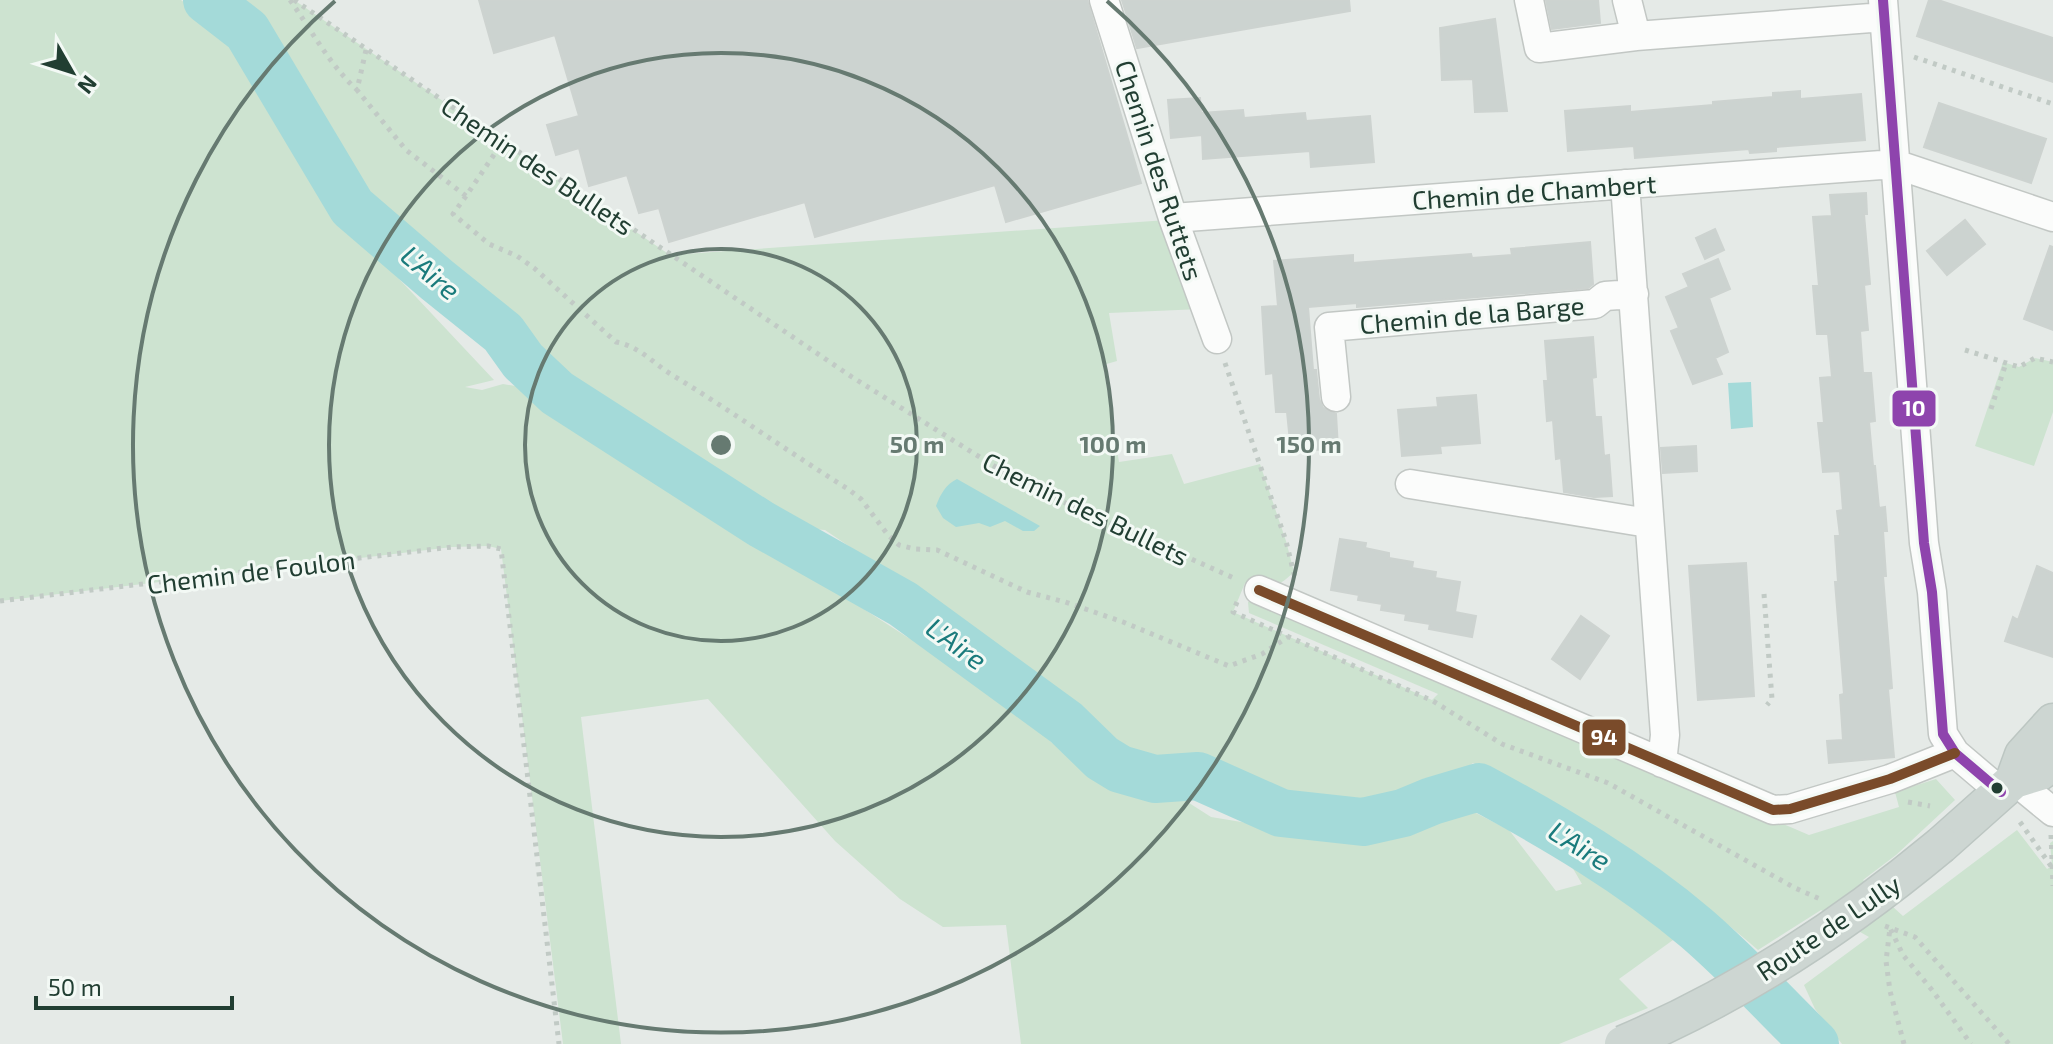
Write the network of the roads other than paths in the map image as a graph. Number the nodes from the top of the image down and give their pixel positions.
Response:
1 (1104, 0) edge
2 (1529, 0) edge
3 (1627, 0) edge
4 (1884, 8) edge
5 (1636, 36) junction
6 (1895, 164) junction
7 (1625, 184) junction
8 (2053, 217) edge
9 (1173, 218) junction
10 (1634, 294) junction
11 (1217, 339) road end
12 (1336, 397) dead end
13 (1410, 484) dead end
14 (1648, 523) junction
15 (1252, 586) road end
16 (2053, 722) edge
17 (1955, 753) junction
18 (2053, 760) edge
19 (1662, 763) junction
20 (2011, 798) junction
21 (2053, 812) edge
22 (1623, 1044) edge

1 - 9 street, Chemin des Ruttets
2 - 5 street
3 - 5 street
4 - 5 street
4 - 6 street
6 - 7 street, Chemin de Chambert
6 - 8 street
6 - 17 street
7 - 9 street, Chemin de Chambert
7 - 10 street
9 - 11 street, Chemin des Ruttets
10 - 12 street, Chemin de la Barge
10 - 14 street
13 - 14 street
14 - 19 street
15 - 19 street
16 - 20 main road, Route de Lully
17 - 19 street
17 - 20 street
18 - 20 main road, Route de Lully
20 - 21 street
20 - 22 main road, Route de Lully, bridge

